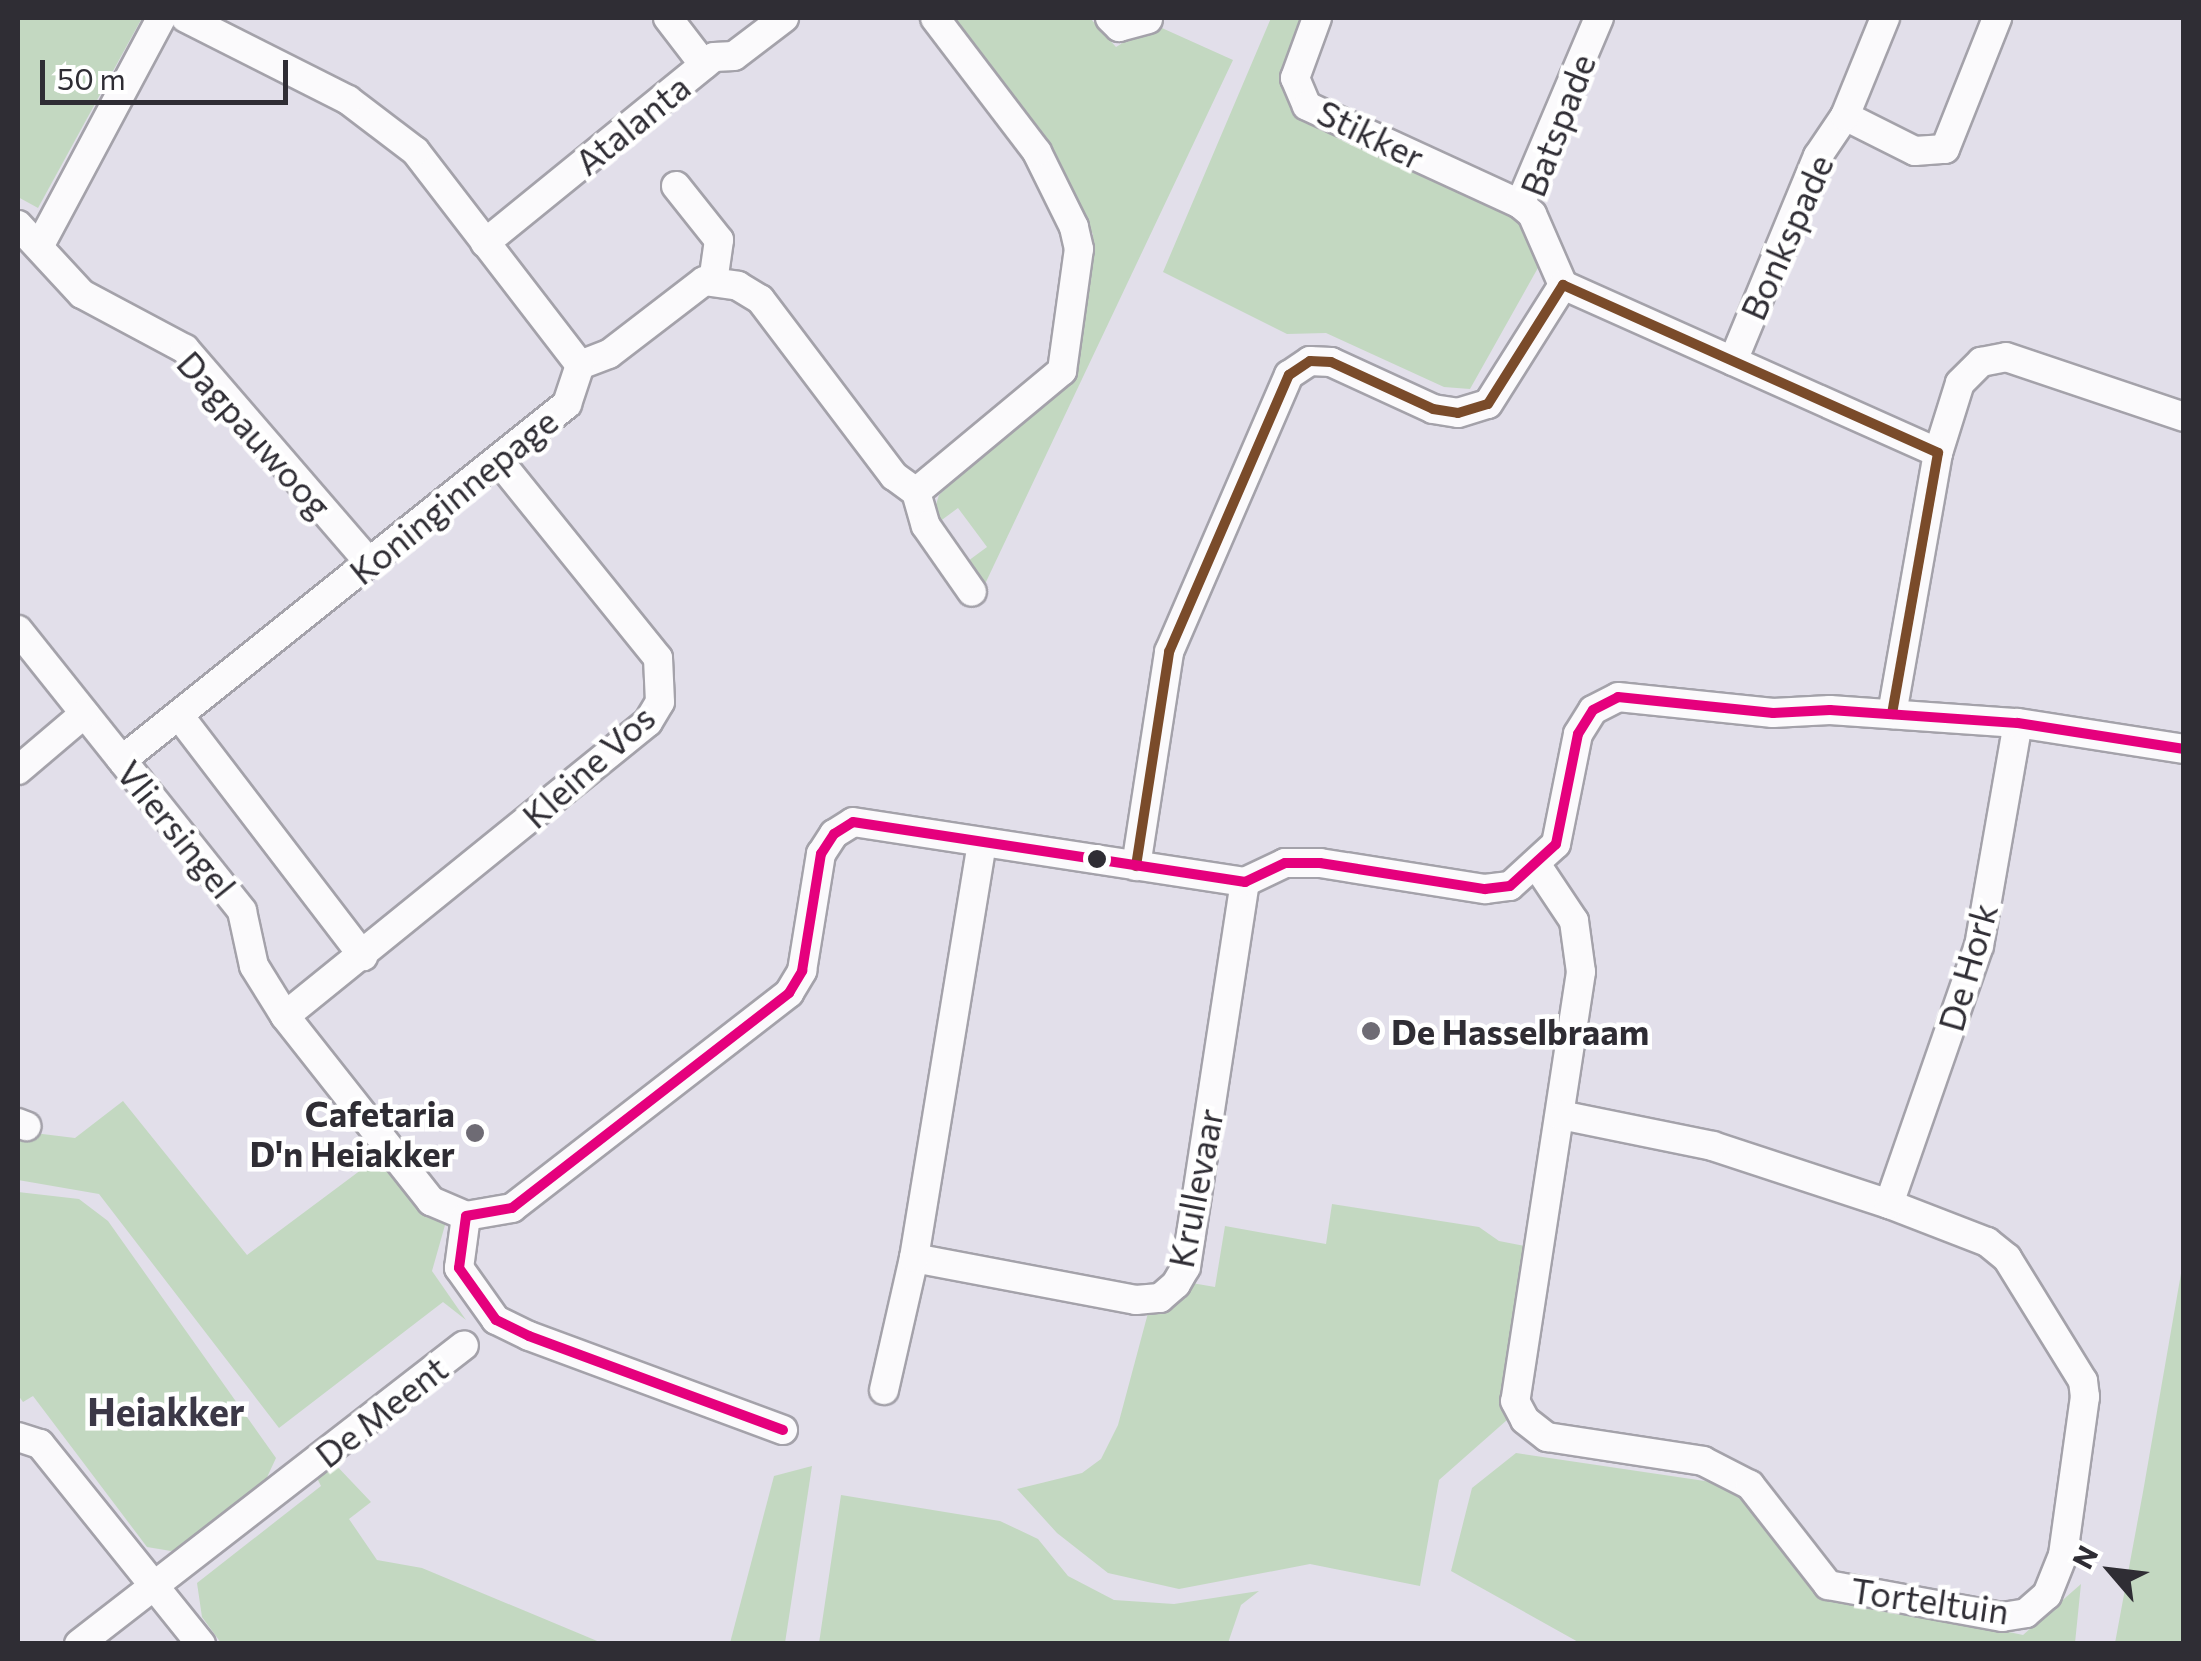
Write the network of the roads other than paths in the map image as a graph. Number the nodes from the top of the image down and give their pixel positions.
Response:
1 (161, 18) edge
2 (186, 18) edge
3 (668, 18) edge
4 (784, 18) edge
5 (935, 18) edge
6 (1110, 18) edge
7 (1318, 18) edge
8 (1599, 18) edge
9 (1885, 18) edge
10 (1997, 18) edge
11 (1148, 19) edge
12 (704, 65) junction
13 (1845, 116) junction
14 (676, 186) dead end
15 (1520, 204) junction
16 (18, 225) edge
17 (485, 243) junction
18 (40, 245) junction
19 (712, 282) junction
20 (1563, 285) junction
21 (1732, 361) junction
22 (580, 365) junction
23 (2184, 418) edge
24 (1938, 453) junction
25 (500, 462) junction
26 (916, 492) junction
27 (368, 562) junction
28 (972, 592) dead end
29 (18, 630) edge
30 (84, 714) junction
31 (1892, 714) junction
32 (181, 718) junction
33 (2018, 723) junction
34 (2184, 749) edge
35 (122, 760) junction
36 (18, 770) edge
37 (982, 844) junction
38 (1136, 866) junction
39 (1538, 867) junction
40 (1246, 882) junction
41 (363, 956) junction
42 (285, 1016) junction
43 (1560, 1115) junction
44 (1889, 1204) junction
45 (466, 1216) junction
46 (914, 1258) junction
47 (464, 1345) dead end
48 (884, 1390) dead end
49 (784, 1430) dead end
50 (18, 1437) edge
51 (158, 1584) junction
52 (79, 1644) edge
53 (200, 1644) edge

1 - 18 street
2 - 17 street
3 - 12 street
4 - 12 street, Atalanta
5 - 26 street
6 - 11 street
7 - 15 street, Stikker
8 - 15 street, Batspade
9 - 13 street, Bonkspade
10 - 13 street, Bonkspade
12 - 17 street, Atalanta
13 - 21 street, Bonkspade
14 - 19 street
15 - 20 street, Batspade
16 - 18 street, Dagpauwoog
17 - 22 street
18 - 27 street, Dagpauwoog
19 - 22 street
19 - 26 street
20 - 21 street
20 - 38 street
21 - 24 street
22 - 25 street, Koninginnepage
23 - 24 street
24 - 31 street
25 - 27 street, Koninginnepage
25 - 41 street, Kleine Vos
26 - 28 street
27 - 32 street, Koninginnepage
29 - 30 street, Vliersingel
30 - 35 street, Vliersingel
30 - 36 street
31 - 33 street
31 - 39 street
32 - 35 street, Koninginnepage
32 - 41 street, Vliersingel
33 - 34 street
33 - 44 street, De Hork
35 - 42 street, Vliersingel
37 - 38 street
37 - 45 street
37 - 46 street
38 - 40 street
39 - 40 street
39 - 43 street, Torteltuin
40 - 46 street, Krullevaar
41 - 42 street, Kleine Vos
42 - 45 street, Vliersingel
43 - 44 street, Torteltuin
43 - 44 street, Torteltuin
45 - 49 street
46 - 48 street
47 - 51 street, De Meent
50 - 51 street
51 - 52 street, De Meent
51 - 53 street

